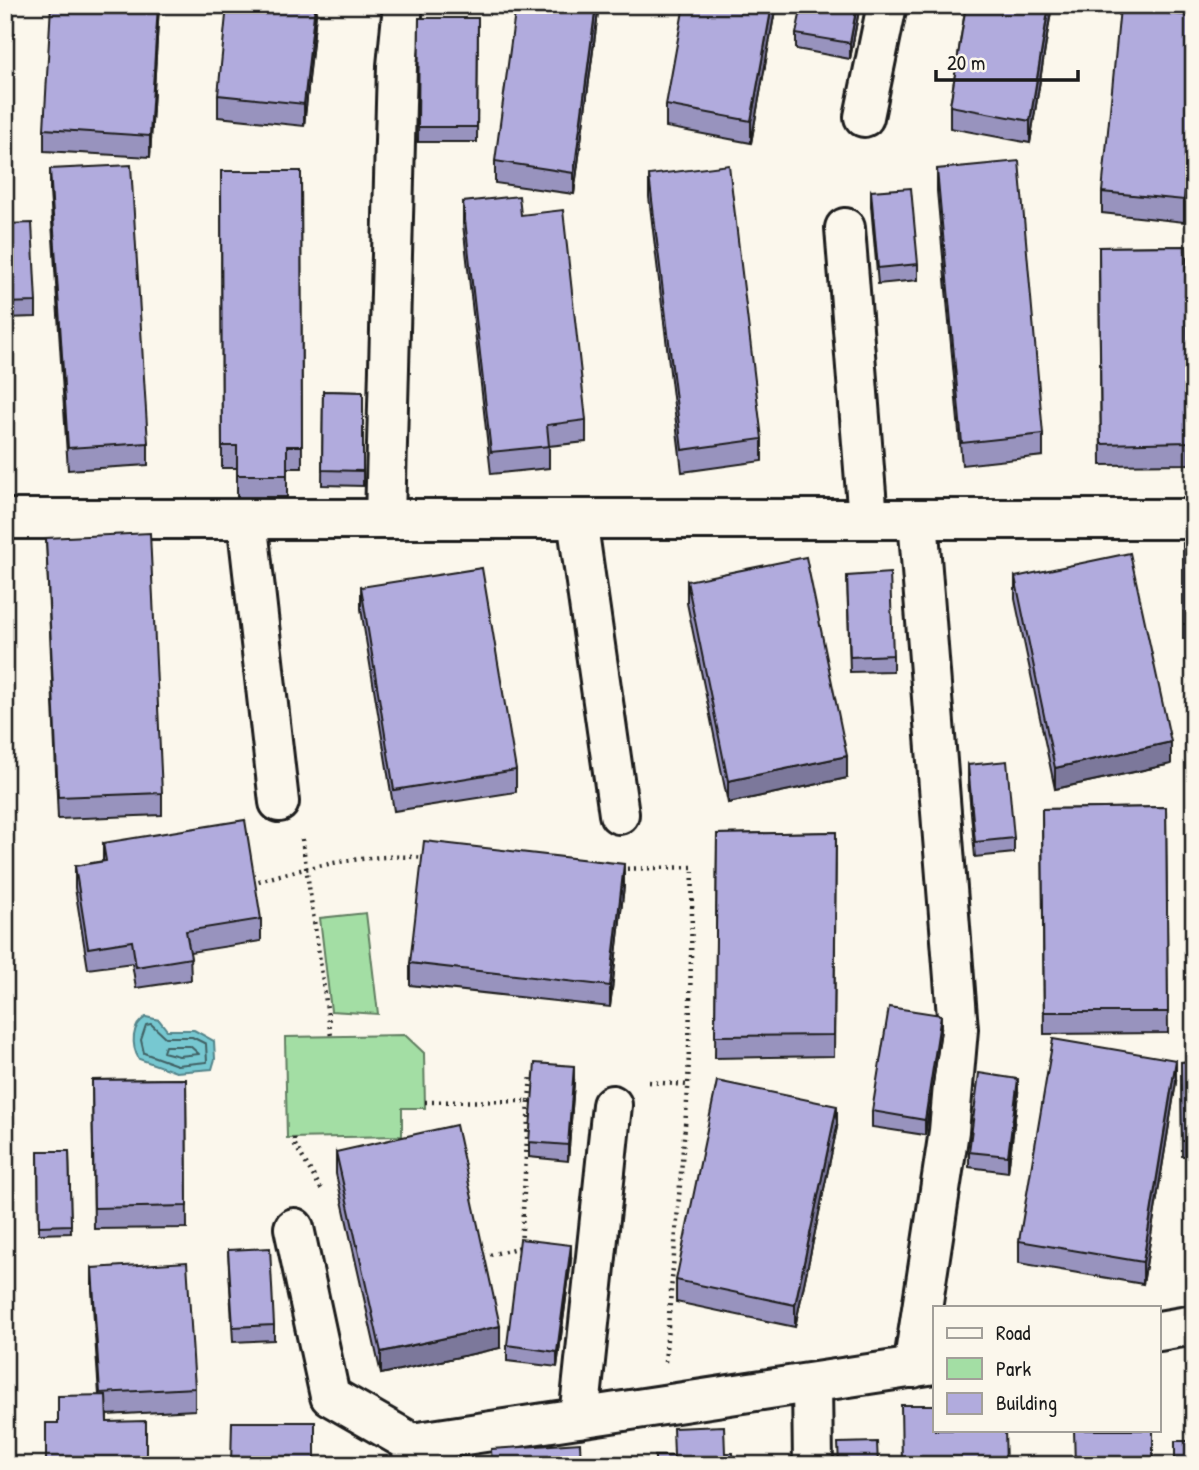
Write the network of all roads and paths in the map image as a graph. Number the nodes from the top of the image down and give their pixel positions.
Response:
1 (403, 5) edge
2 (887, 5) edge
3 (864, 117) dead end
4 (845, 228) dead end
5 (5, 519) edge
6 (247, 519) junction
7 (385, 519) junction
8 (577, 519) junction
9 (868, 519) junction
10 (918, 519) junction
11 (1194, 519) edge
12 (279, 802) joint
13 (619, 814) dead end
14 (432, 859) edge
15 (306, 867) junction
16 (610, 869) edge
17 (252, 883) edge
18 (331, 1036) dead end
19 (425, 1102) dead end
20 (612, 1105) dead end
21 (294, 1228) dead end
22 (480, 1258) edge
23 (1194, 1325) edge
24 (1160, 1331) edge
25 (924, 1366) edge
26 (812, 1383) junction
27 (660, 1406) junction
28 (579, 1418) junction
29 (413, 1454) edge
30 (813, 1465) edge

1 - 7 street
2 - 3 street
4 - 9 street
5 - 6 street
6 - 7 street
6 - 12 street
7 - 8 street
8 - 9 street
8 - 13 street
9 - 10 street
10 - 11 street
10 - 25 street
12 - 15 path
14 - 15 path
15 - 17 path
15 - 18 path
16 - 27 path
19 - 22 path
20 - 28 street
21 - 29 street
23 - 24 street
25 - 26 street
26 - 27 street
26 - 30 street
27 - 28 street
28 - 29 street

